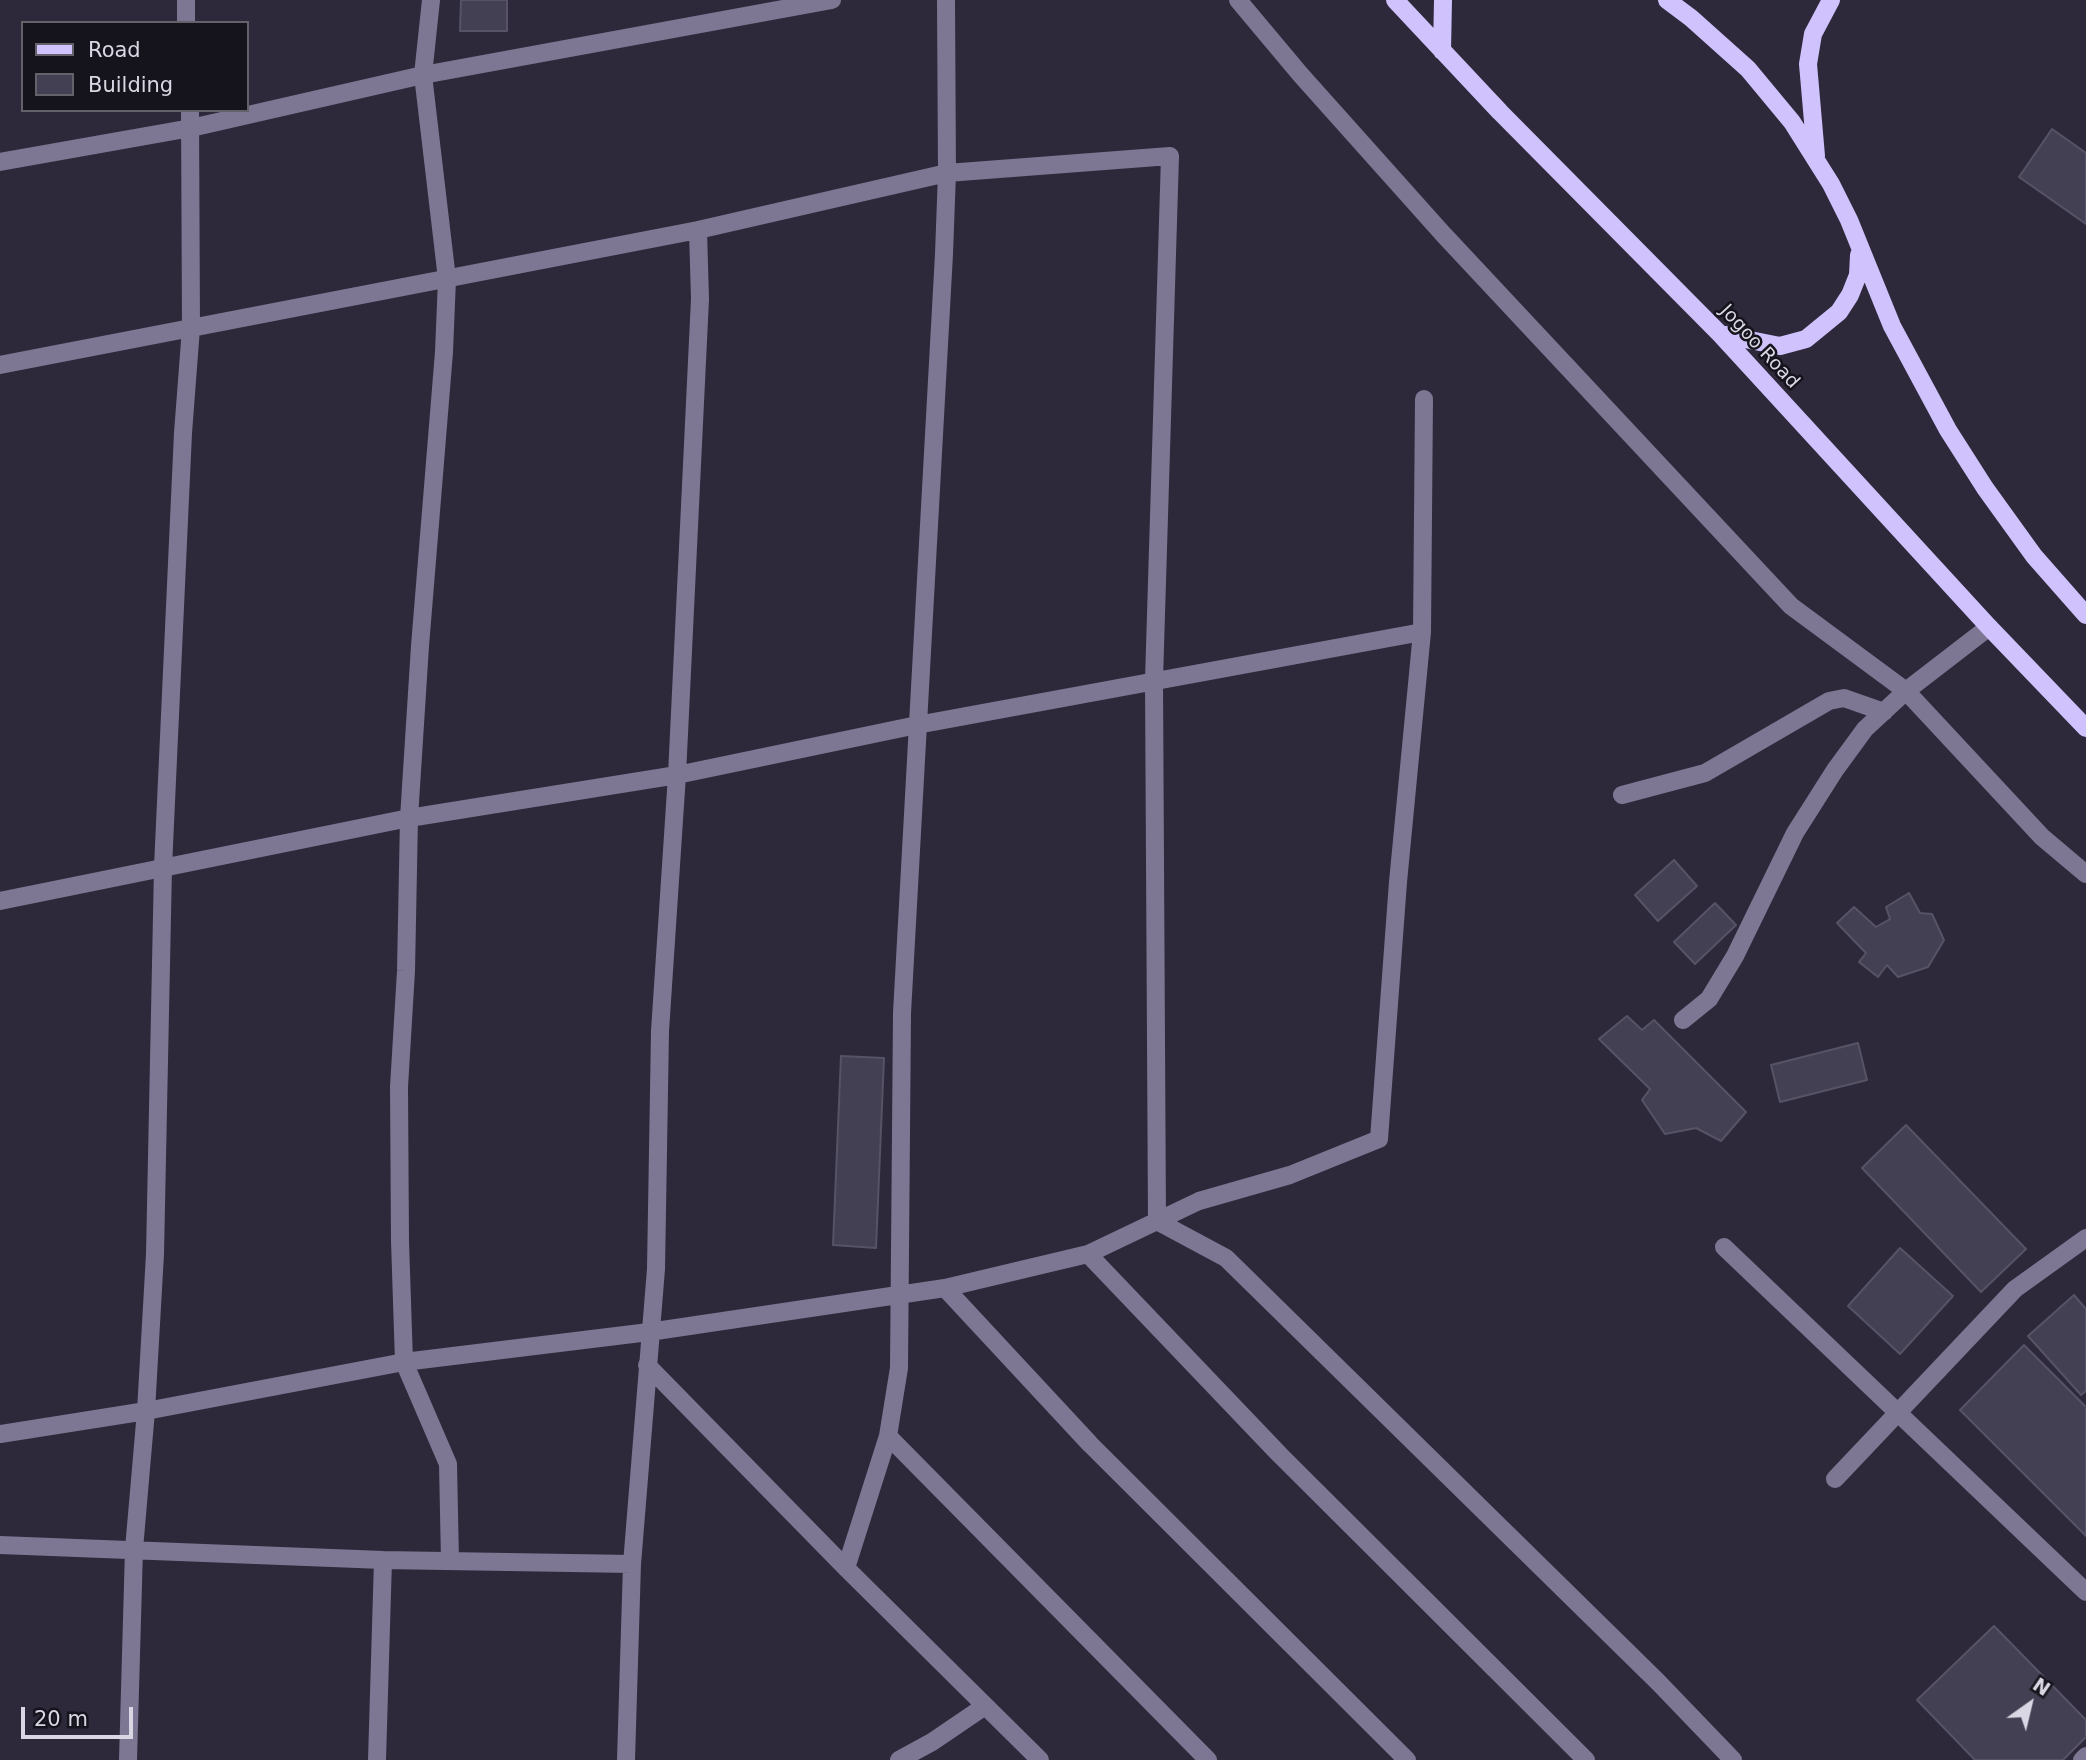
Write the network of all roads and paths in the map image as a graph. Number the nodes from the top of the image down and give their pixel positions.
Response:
1 (186, 0) edge
2 (431, 0) edge
3 (832, 0) edge
4 (946, 0) edge
5 (1238, 0) edge
6 (1395, 0) edge
7 (1443, 0) edge
8 (1667, 0) edge
9 (1831, 0) edge
10 (186, 21) edge
11 (1442, 51) junction
12 (423, 75) junction
13 (248, 108) edge
14 (227, 112) edge
15 (190, 119) edge
16 (1816, 159) junction
17 (0, 162) edge
18 (947, 173) junction
19 (698, 230) junction
20 (1859, 250) junction
21 (447, 279) junction
22 (191, 328) junction
23 (1720, 334) junction
24 (0, 365) edge
25 (1424, 399) dead end
26 (2086, 615) edge
27 (1989, 627) junction
28 (1422, 632) junction
29 (1154, 680) junction
30 (1906, 691) junction
31 (1884, 712) junction
32 (917, 725) junction
33 (2086, 728) edge
34 (677, 775) junction
35 (1622, 794) dead end
36 (409, 818) junction
37 (163, 867) junction
38 (2086, 874) edge
39 (0, 901) edge
40 (1683, 1020) dead end
41 (1157, 1221) junction
42 (2086, 1238) edge
43 (1724, 1247) dead end
44 (1088, 1254) junction
45 (945, 1288) junction
46 (898, 1295) junction
47 (649, 1332) junction
48 (404, 1362) junction
49 (647, 1365) junction
50 (146, 1411) junction
51 (1900, 1413) junction
52 (0, 1434) edge
53 (888, 1436) junction
54 (1835, 1479) dead end
55 (0, 1545) edge
56 (134, 1549) junction
57 (383, 1560) junction
58 (450, 1561) junction
59 (632, 1564) junction
60 (846, 1568) junction
61 (2086, 1592) edge
62 (985, 1706) junction
63 (2086, 1756) edge
64 (128, 1760) edge
65 (377, 1760) edge
66 (626, 1760) edge
67 (899, 1760) edge
68 (1040, 1760) edge
69 (1208, 1760) edge
70 (1407, 1760) edge
71 (1586, 1760) edge
72 (1733, 1760) edge
73 (2082, 1760) edge

1 - 10 street
2 - 12 street
3 - 12 street
4 - 18 street
5 - 30 street
6 - 11 main road, Jogoo Road
7 - 11 main road
8 - 16 main road
9 - 16 main road
11 - 23 main road, Jogoo Road
12 - 13 street
12 - 21 street
14 - 15 street
15 - 17 street
15 - 22 street
16 - 20 main road
18 - 19 street
18 - 29 street
18 - 32 street
19 - 21 street
19 - 34 street
20 - 23 main road
20 - 26 main road
21 - 22 street
21 - 36 street
22 - 24 street
22 - 37 street
23 - 27 main road, Jogoo Road
25 - 28 street
27 - 30 street
27 - 33 main road, Jogoo Road
28 - 29 street
28 - 41 street
29 - 32 street
29 - 41 street
30 - 31 street
30 - 38 street
31 - 35 street
31 - 40 street
32 - 34 street
32 - 46 street
34 - 36 street
34 - 47 street
36 - 37 street
36 - 48 street
37 - 39 street
37 - 50 street
41 - 44 street
41 - 72 street
42 - 51 street
43 - 51 street
44 - 45 street
44 - 71 street
45 - 46 street
45 - 70 street
46 - 47 street
46 - 53 street
47 - 48 street
47 - 49 street
48 - 50 street
48 - 58 street
49 - 59 street
49 - 60 street
50 - 52 street
50 - 56 street
51 - 54 street
51 - 61 street
53 - 60 street
53 - 69 street
55 - 56 street
56 - 57 street
56 - 64 street
57 - 58 street
57 - 65 street
58 - 59 street
59 - 66 street
60 - 62 street
62 - 67 street
62 - 68 street
63 - 73 street

